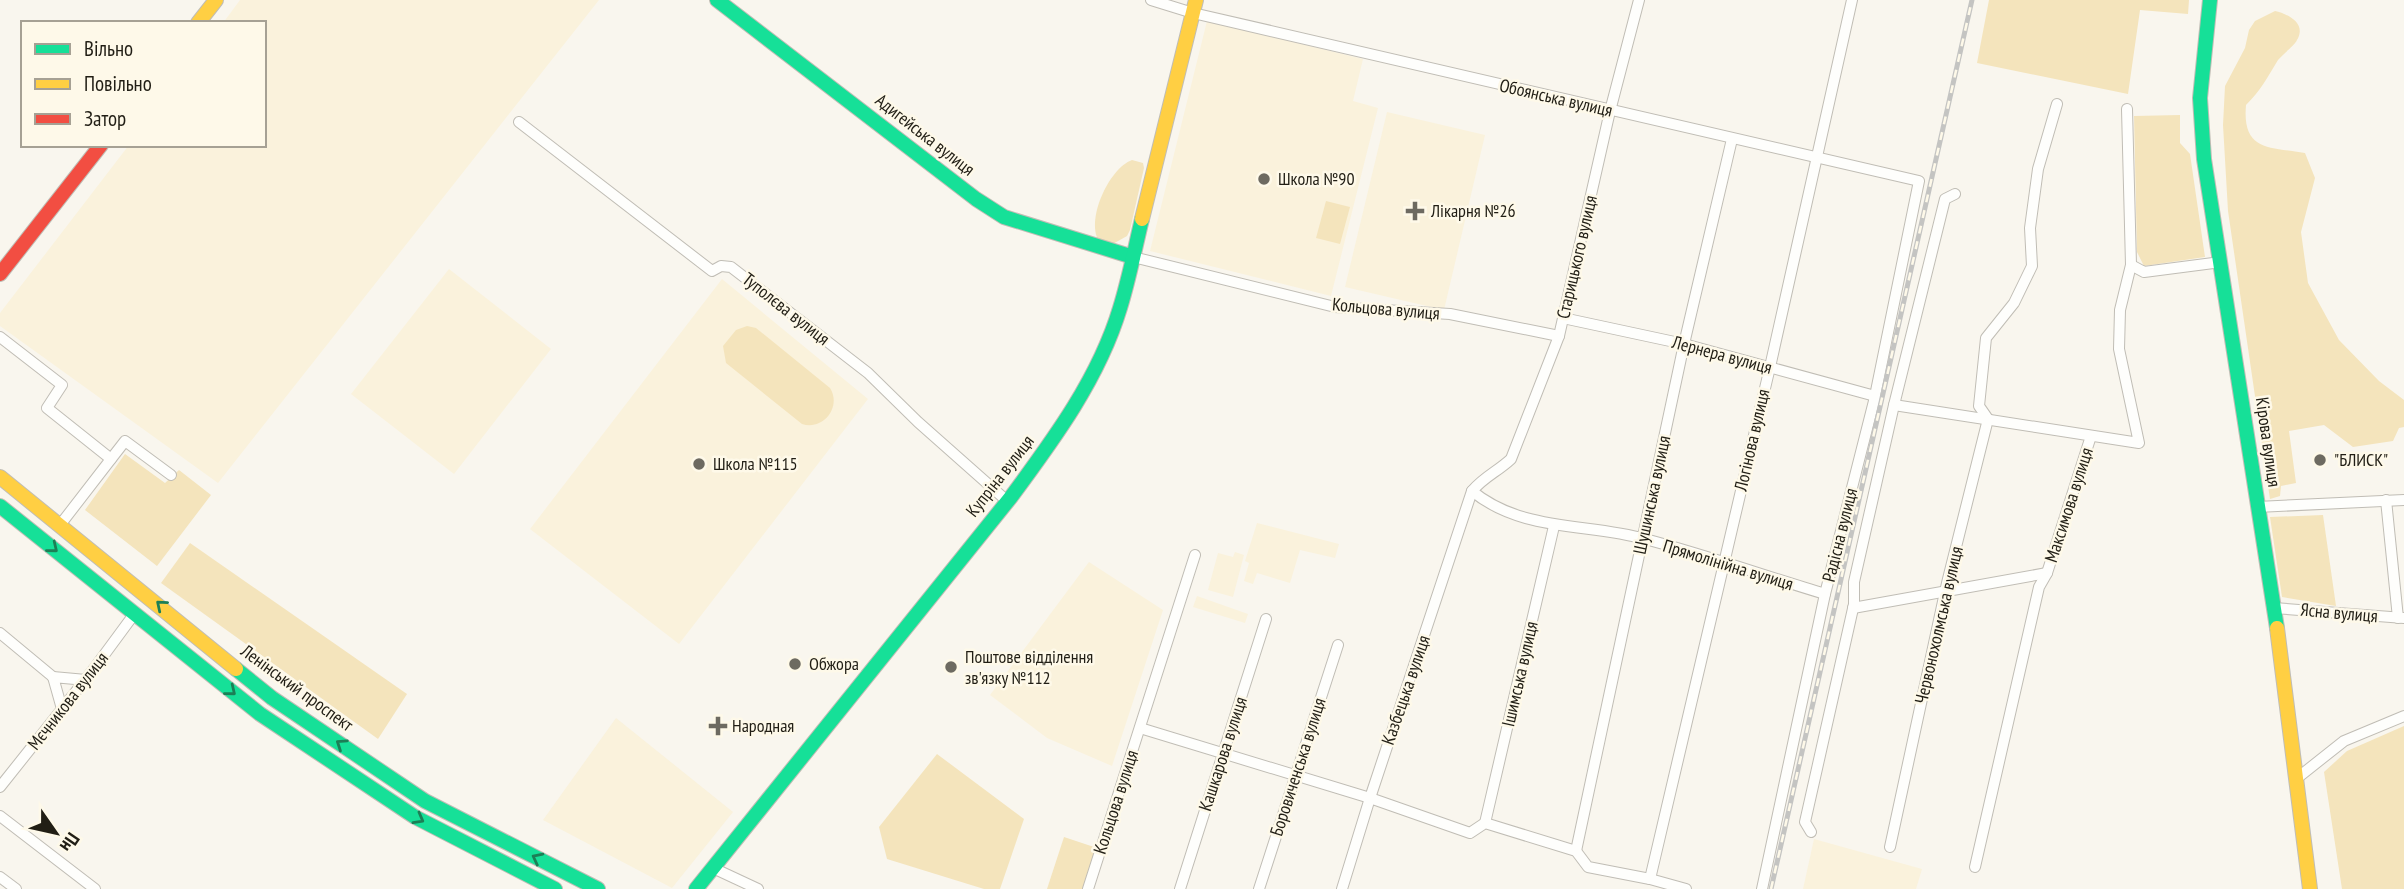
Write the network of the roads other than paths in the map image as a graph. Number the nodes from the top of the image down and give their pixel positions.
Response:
1 (216, 0) edge
2 (717, 0) edge
3 (1151, 0) edge
4 (1639, 0) edge
5 (1852, 0) edge
6 (2210, 0) edge
7 (1194, 7) edge
8 (200, 21) edge
9 (2057, 104) dead end
10 (2127, 109) dead end
11 (1610, 111) junction
12 (519, 122) dead end
13 (1732, 139) junction
14 (99, 147) edge
15 (1815, 158) junction
16 (1919, 181) joint
17 (1955, 194) dead end
18 (1133, 257) junction
19 (2221, 262) junction
20 (2132, 265) junction
21 (0, 274) edge
22 (1563, 318) junction
23 (1559, 336) junction
24 (0, 337) edge
25 (1684, 344) junction
26 (1770, 367) junction
27 (1875, 399) junction
28 (1894, 405) junction
29 (1989, 419) junction
30 (2091, 436) junction
31 (111, 459) junction
32 (171, 475) dead end
33 (0, 477) edge
34 (1472, 491) junction
35 (1006, 500) junction
36 (2386, 500) junction
37 (2404, 500) edge
38 (0, 506) edge
39 (2257, 507) junction
40 (60, 525) junction
41 (1554, 526) junction
42 (1643, 538) junction
43 (1195, 555) dead end
44 (1723, 563) junction
45 (2047, 573) junction
46 (1946, 591) junction
47 (1825, 594) junction
48 (1853, 608) junction
49 (2274, 608) junction
50 (135, 613) junction
51 (2401, 618) edge
52 (1266, 619) dead end
53 (1, 635) edge
54 (1338, 645) dead end
55 (53, 677) junction
56 (86, 680) junction
57 (62, 709) junction
58 (2404, 716) edge
59 (1140, 728) junction
60 (1224, 752) junction
61 (1295, 775) junction
62 (2296, 779) junction
63 (0, 787) edge
64 (1370, 798) junction
65 (0, 816) edge
66 (1485, 823) junction
67 (1811, 832) dead end
68 (1890, 847) dead end
69 (1576, 851) junction
70 (1975, 867) dead end
71 (713, 868) junction
72 (0, 877) edge
73 (1650, 878) junction
74 (16, 889) edge
75 (95, 889) edge
76 (555, 889) edge
77 (598, 889) edge
78 (696, 889) edge
79 (758, 889) edge
80 (1088, 889) edge
81 (1180, 889) edge
82 (1259, 889) edge
83 (1342, 889) edge
84 (1686, 889) edge
85 (1762, 889) edge
86 (2310, 889) edge

1 - 8 main road
2 - 18 main road, Адигейська вулиця
3 - 7 street
4 - 11 street, Старицького вулиця
5 - 15 street, Логінова вулиця
6 - 19 main road, Кірова вулиця
7 - 11 street, Обоянська вулиця
7 - 18 main road, Купріна вулиця
9 - 29 street
10 - 20 street, Максимова вулиця
11 - 13 street, Обоянська вулиця
11 - 22 street, Старицького вулиця
12 - 35 street, Туполєва вулиця
13 - 15 street, Обоянська вулиця
13 - 25 street, Шушинська вулиця
14 - 21 main road
15 - 16 street, Обоянська вулиця
15 - 26 street, Логінова вулиця
16 - 27 street, Радісна вулиця
17 - 28 street, Радісна вулиця
18 - 23 street, Кольцова вулиця
18 - 35 main road, Купріна вулиця
19 - 20 street
19 - 39 main road, Кірова вулиця
20 - 30 street, Максимова вулиця
22 - 23 street, Старицького вулиця
22 - 25 street, Лернера вулиця
23 - 34 street, Старицького вулиця
24 - 31 street
25 - 26 street, Лернера вулиця
25 - 42 street, Шушинська вулиця
26 - 27 street, Лернера вулиця
26 - 44 street, Логінова вулиця
27 - 47 street, Радісна вулиця
28 - 29 street
28 - 48 street, Радісна вулиця
29 - 30 street
29 - 46 street, Червонохолмська вулиця
30 - 45 street, Максимова вулиця
31 - 32 street
31 - 40 street
33 - 40 main road, Ленінський проспект
34 - 41 street, Прямолінійна вулиця
34 - 64 street, Казбецька вулиця
35 - 71 main road, Купріна вулиця
36 - 37 street
36 - 39 street
36 - 51 street
38 -> 50 main road
39 - 49 main road, Кірова вулиця
77 -> 40 main road, Ленінський проспект
41 - 42 street, Прямолінійна вулиця
41 - 66 street, Ішимська вулиця
42 - 44 street, Прямолінійна вулиця
42 - 69 street, Шушинська вулиця
43 - 59 street, Кольцова вулиця
44 - 47 street, Прямолінійна вулиця
44 - 73 street, Логінова вулиця
45 - 46 street
45 - 70 street, Максимова вулиця
46 - 48 street
46 - 68 street, Червонохолмська вулиця
47 - 85 street, Радісна вулиця
48 - 67 street, Радісна вулиця
49 - 51 street, Ясна вулиця
49 - 62 main road, Кірова вулиця
50 - 56 street, Мєчникова вулиця
50 -> 76 main road
52 - 60 street, Кашкарова вулиця
53 - 55 street
54 - 61 street, Боровиченська вулиця
55 - 56 street
55 - 57 street
56 - 57 street, Мєчникова вулиця
57 - 63 street, Мєчникова вулиця
58 - 62 street
59 - 60 street
59 - 80 street, Кольцова вулиця
60 - 61 street
60 - 81 street, Кашкарова вулиця
61 - 64 street
61 - 82 street, Боровиченська вулиця
62 - 86 main road, Кірова вулиця
64 - 66 street
64 - 83 street, Казбецька вулиця
65 - 75 street
66 - 69 street
69 - 73 street
71 - 78 main road, Купріна вулиця
71 - 79 street
72 - 74 street
73 - 84 street

